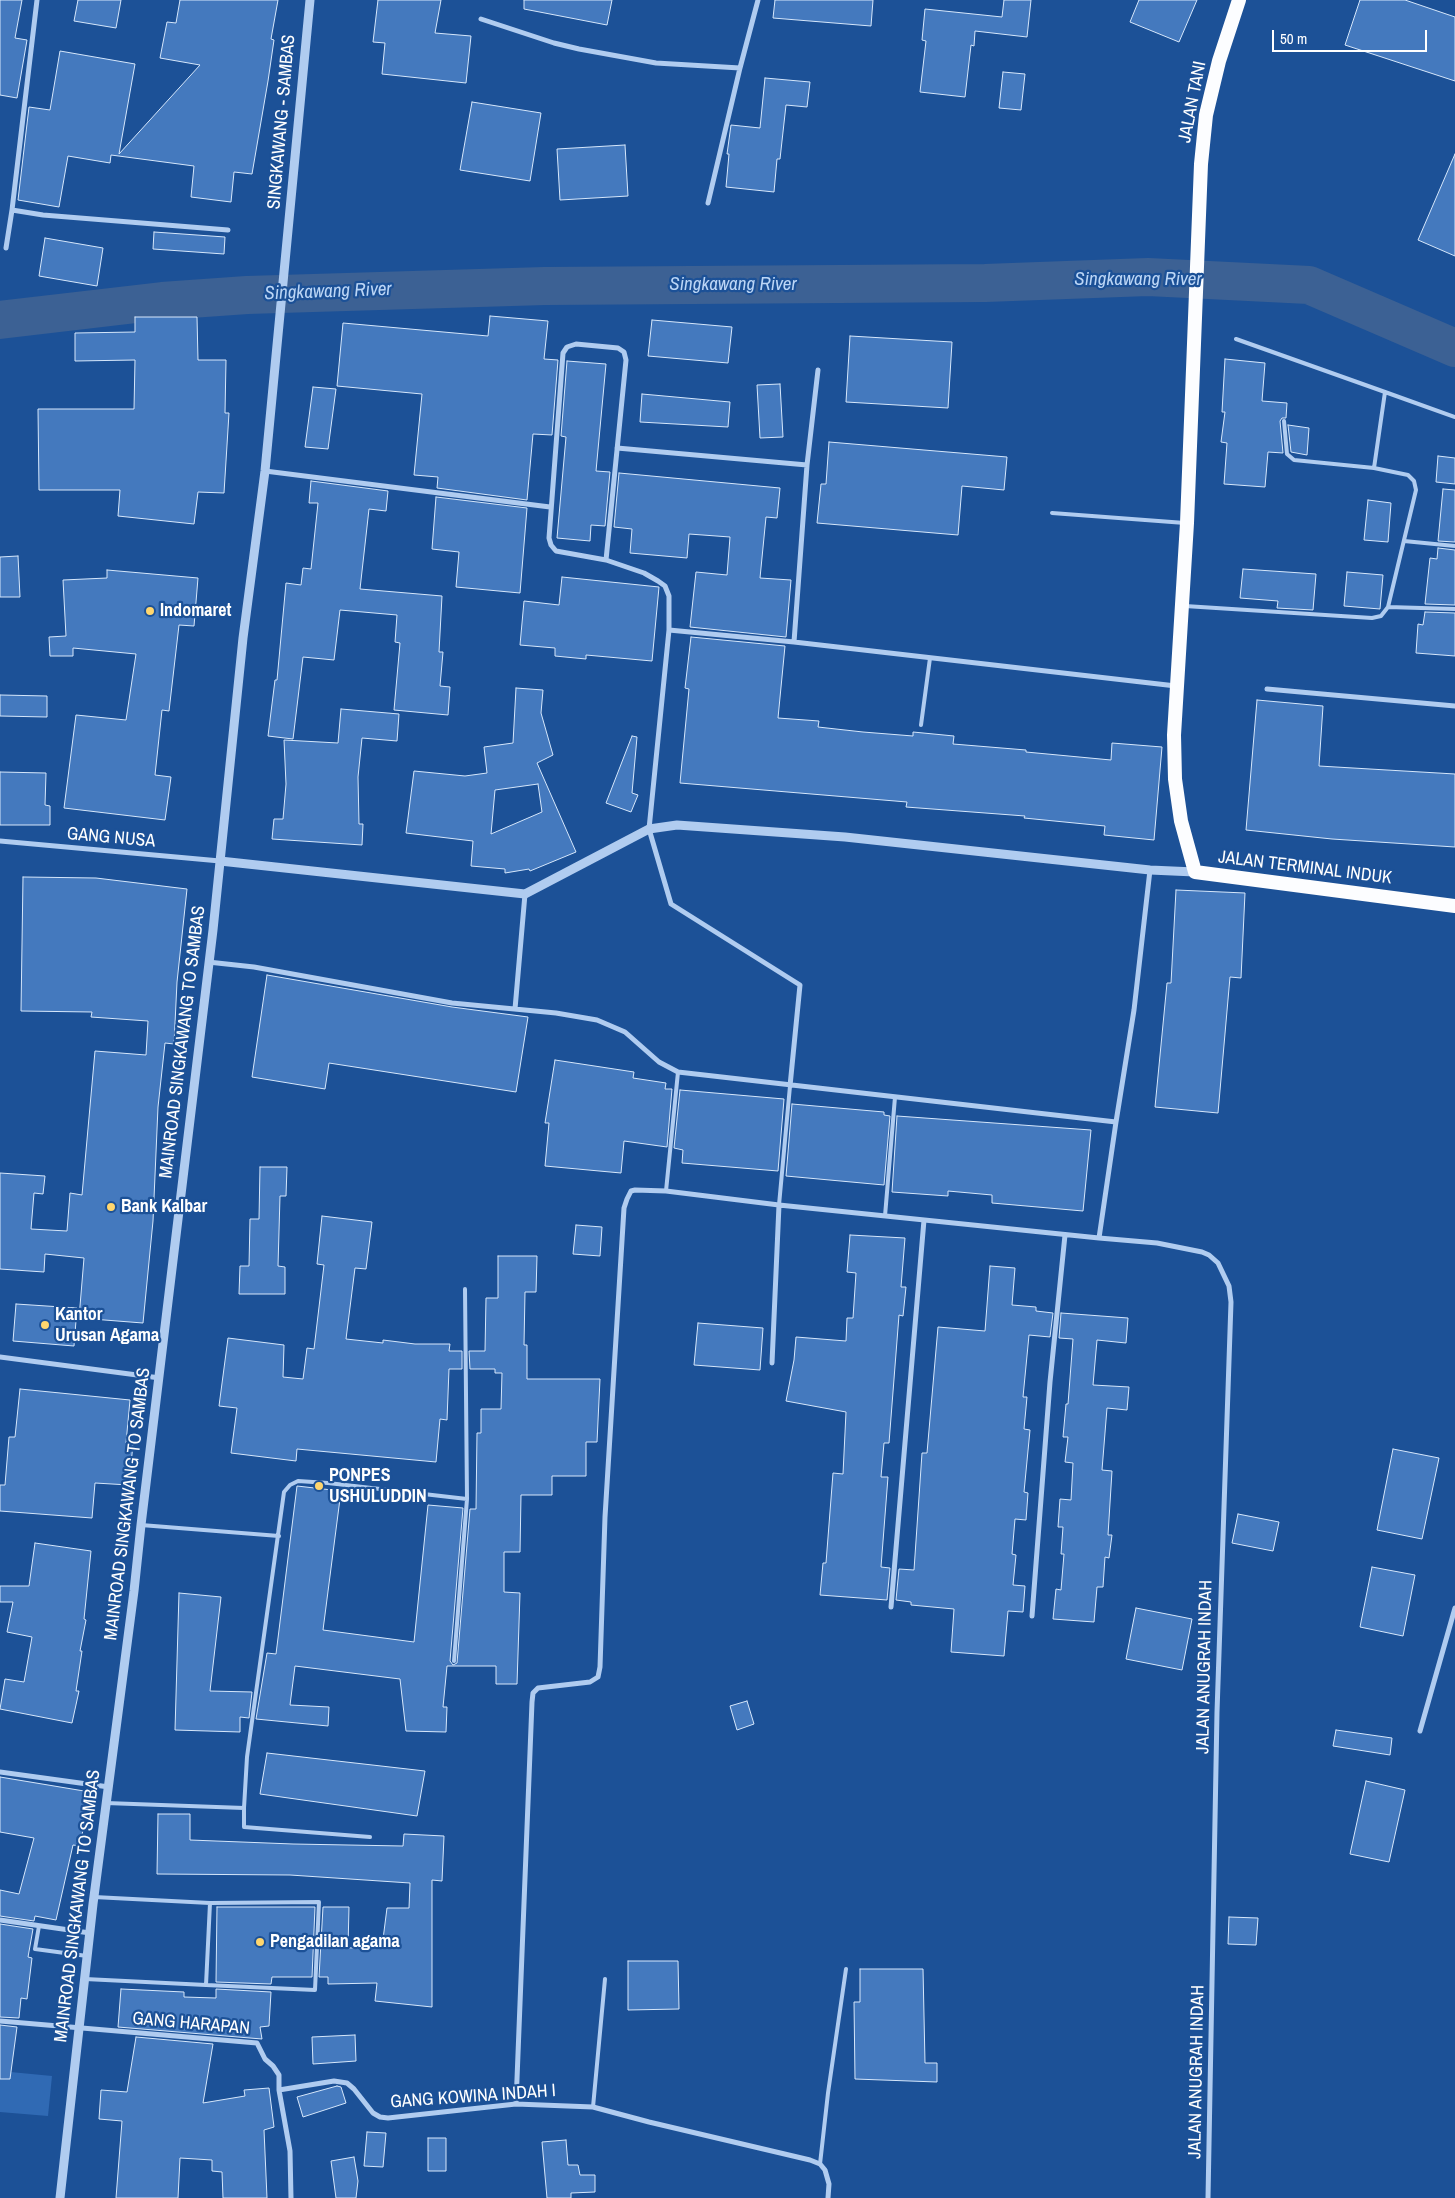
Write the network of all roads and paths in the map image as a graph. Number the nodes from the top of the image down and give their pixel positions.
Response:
1 (37, 0) edge
2 (310, 0) edge
3 (758, 0) edge
4 (1238, 0) edge
5 (481, 19) dead end
6 (740, 68) junction
7 (708, 203) dead end
8 (12, 210) junction
9 (228, 230) dead end
10 (287, 247) joint
11 (6, 248) dead end
12 (1236, 339) dead end
13 (818, 370) dead end
14 (1385, 392) junction
15 (1455, 417) edge
16 (1284, 421) dead end
17 (617, 448) junction
18 (808, 465) junction
19 (1374, 468) junction
20 (265, 471) junction
21 (550, 506) junction
22 (1052, 512) dead end
23 (1187, 523) junction
24 (1404, 541) junction
25 (1455, 546) edge
26 (606, 560) junction
27 (1182, 606) junction
28 (1388, 607) junction
29 (1455, 609) edge
30 (670, 630) junction
31 (794, 642) junction
32 (930, 658) junction
33 (1177, 686) junction
34 (1267, 689) dead end
35 (1455, 706) edge
36 (921, 725) dead end
37 (649, 829) junction
38 (0, 841) edge
39 (220, 862) junction
40 (1150, 870) junction
41 (1195, 872) junction
42 (525, 894) junction
43 (1455, 906) edge
44 (208, 962) junction
45 (515, 1009) junction
46 (678, 1072) junction
47 (790, 1086) junction
48 (895, 1096) junction
49 (1116, 1122) junction
50 (666, 1191) junction
51 (779, 1205) junction
52 (885, 1216) junction
53 (924, 1220) junction
54 (1064, 1235) junction
55 (1099, 1238) junction
56 (465, 1289) dead end
57 (0, 1357) edge
58 (772, 1364) dead end
59 (160, 1378) junction
60 (467, 1499) junction
61 (141, 1525) junction
62 (279, 1536) junction
63 (891, 1607) dead end
64 (1455, 1608) edge
65 (1032, 1616) dead end
66 (454, 1661) dead end
67 (1420, 1731) dead end
68 (0, 1772) edge
69 (108, 1787) junction
70 (106, 1803) junction
71 (244, 1808) junction
72 (370, 1837) dead end
73 (94, 1897) junction
74 (210, 1903) junction
75 (0, 1920) edge
76 (39, 1926) junction
77 (90, 1933) junction
78 (87, 1956) junction
79 (846, 1969) dead end
80 (85, 1979) junction
81 (604, 1979) dead end
82 (206, 1985) junction
83 (0, 2022) edge
84 (80, 2028) junction
85 (279, 2090) junction
86 (516, 2104) junction
87 (593, 2107) junction
88 (820, 2164) junction
89 (60, 2198) edge
90 (291, 2198) edge
91 (828, 2198) edge
92 (1208, 2198) edge

1 - 8 street
2 - 10 street, SINGKAWANG - SAMBAS
3 - 6 street
4 - 23 highway, JALAN TANI
5 - 6 street
6 - 7 street
8 - 9 street
8 - 11 street
10 - 20 street, MAINROAD SINGKAWANG TO SAMBAS
12 - 14 lane
13 - 18 street
14 - 15 lane
14 - 19 lane
16 - 19 lane
17 - 18 street
17 - 21 street
17 - 26 street
18 - 31 street
19 - 24 lane
20 - 21 street
20 - 39 street, MAINROAD SINGKAWANG TO SAMBAS
21 - 26 street
22 - 23 lane
23 - 27 highway, JALAN TANI
24 - 25 lane
24 - 28 lane
26 - 30 street
27 - 28 lane
27 - 33 highway, JALAN TANI
28 - 29 lane
30 - 31 street
30 - 37 street
31 - 32 street
32 - 33 street
32 - 36 lane
33 - 41 highway, JALAN TANI
34 - 35 street
37 - 40 street, JALAN TERMINAL INDUK
37 - 42 street, JALAN TERMINAL INDUK
37 - 47 street
38 - 39 street, GANG NUSA
39 - 42 street
39 - 44 street, MAINROAD SINGKAWANG TO SAMBAS
40 - 41 street, JALAN TERMINAL INDUK
40 - 49 street
41 - 43 highway, JALAN TERMINAL INDUK
42 - 45 street
44 - 45 street
44 - 59 street, MAINROAD SINGKAWANG TO SAMBAS
45 - 46 street
46 - 47 street
46 - 50 lane
47 - 48 street
47 - 51 lane
48 - 49 street
48 - 52 lane
49 - 55 street
50 - 51 street, JALAN ANUGRAH INDAH
50 - 86 street, JALAN ANUGRAH INDAH
51 - 52 street, JALAN ANUGRAH INDAH
51 - 58 street
52 - 53 street, JALAN ANUGRAH INDAH
53 - 54 street, JALAN ANUGRAH INDAH
53 - 63 street
54 - 55 street, JALAN ANUGRAH INDAH
54 - 65 street
55 - 92 street, JALAN ANUGRAH INDAH
56 - 60 lane
57 - 59 street
59 - 61 street, MAINROAD SINGKAWANG TO SAMBAS
60 - 62 lane
60 - 66 lane
61 - 62 lane
61 - 69 street, MAINROAD SINGKAWANG TO SAMBAS
62 - 71 lane
64 - 67 street
68 - 69 street
69 - 70 street, MAINROAD SINGKAWANG TO SAMBAS
70 - 71 lane
70 - 73 street, MAINROAD SINGKAWANG TO SAMBAS
71 - 72 lane
73 - 74 lane
73 - 77 street, MAINROAD SINGKAWANG TO SAMBAS
74 - 82 lane
74 - 82 lane
75 - 76 street
76 - 77 street
76 - 78 lane
77 - 78 street, MAINROAD SINGKAWANG TO SAMBAS
78 - 80 street, MAINROAD SINGKAWANG TO SAMBAS
79 - 88 lane
80 - 82 lane
80 - 84 street, MAINROAD SINGKAWANG TO SAMBAS
81 - 87 lane
83 - 84 street
84 - 85 street, GANG HARAPAN
84 - 89 street, MAINROAD SINGKAWANG TO SAMBAS
85 - 86 street, GANG KOWINA INDAH I
85 - 90 street, GANG HARAPAN
86 - 87 street, GANG KOWINA INDAH I
87 - 88 street, GANG KOWINA INDAH I
88 - 91 street

